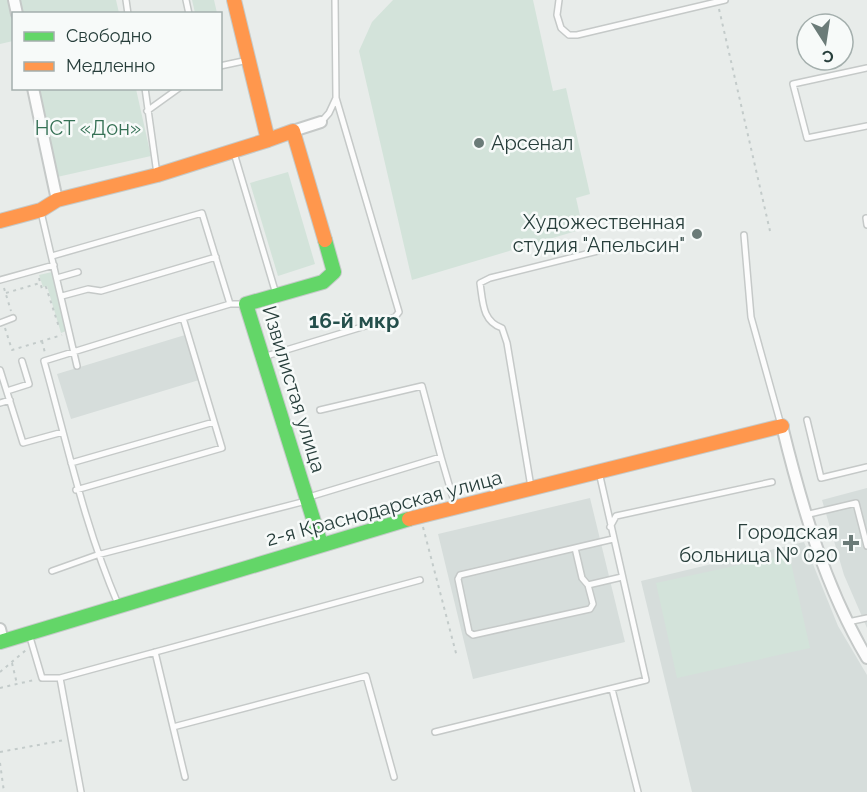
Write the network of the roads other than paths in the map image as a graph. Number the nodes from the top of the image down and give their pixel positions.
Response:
1 (234, 0) edge
2 (335, 0) edge
3 (560, 0) edge
4 (725, 0) edge
5 (249, 60) junction
6 (222, 66) edge
7 (867, 68) edge
8 (33, 90) edge
9 (144, 90) edge
10 (176, 90) edge
11 (336, 98) junction
12 (147, 111) junction
13 (321, 122) joint
14 (867, 126) edge
15 (293, 131) junction
16 (268, 140) junction
17 (233, 151) junction
18 (157, 175) junction
19 (57, 200) junction
20 (41, 210) junction
21 (0, 221) edge
22 (744, 235) dead end
23 (614, 248) dead end
24 (52, 256) junction
25 (216, 256) junction
26 (54, 265) junction
27 (78, 272) dead end
28 (57, 278) junction
29 (1, 280) edge
30 (277, 295) junction
31 (62, 296) junction
32 (230, 304) junction
33 (246, 304) junction
34 (14, 318) road end
35 (183, 318) junction
36 (0, 322) edge
37 (74, 352) junction
38 (261, 357) junction
39 (21, 361) dead end
40 (77, 366) dead end
41 (0, 370) edge
42 (7, 391) junction
43 (9, 400) junction
44 (0, 403) edge
45 (320, 410) dead end
46 (807, 420) dead end
47 (214, 422) junction
48 (782, 426) junction
49 (63, 432) junction
50 (441, 457) junction
51 (71, 463) junction
52 (867, 467) edge
53 (598, 470) junction
54 (772, 482) dead end
55 (531, 488) junction
56 (76, 490) junction
57 (307, 499) junction
58 (455, 507) junction
59 (805, 515) junction
60 (610, 527) junction
61 (613, 539) junction
62 (321, 544) junction
63 (867, 546) edge
64 (575, 548) junction
65 (97, 555) junction
66 (52, 571) dead end
67 (622, 577) junction
68 (420, 580) dead end
69 (588, 585) junction
70 (118, 605) junction
71 (867, 618) edge
72 (846, 623) junction
73 (1, 637) edge
74 (31, 639) junction
75 (155, 652) junction
76 (867, 658) edge
77 (60, 678) junction
78 (612, 688) junction
79 (173, 727) junction
80 (435, 732) dead end
81 (185, 777) dead end
82 (394, 777) dead end
83 (81, 792) edge
84 (638, 792) edge

1 - 5 street
2 - 11 lane
3 - 4 lane
5 - 6 lane
5 - 16 street
7 - 14 lane
8 - 19 street
9 - 12 lane
10 - 12 lane
11 - 13 lane
11 - 38 lane
12 - 18 lane
13 - 15 street
15 - 16 street
15 - 30 street, Извилистая улица
16 - 17 street
17 - 18 street
17 - 30 lane
18 - 19 street
19 - 20 street
20 - 21 street
20 - 24 lane
22 - 48 lane
23 - 55 lane
24 - 25 lane
24 - 26 lane
25 - 31 lane
25 - 32 lane
26 - 28 lane
26 - 29 lane
27 - 28 lane
28 - 31 lane
30 - 33 street, Извилистая улица
31 - 37 lane
32 - 33 lane
32 - 35 lane
33 - 38 street, Извилистая улица
34 - 36 lane
35 - 37 lane
35 - 47 lane
37 - 40 lane
37 - 49 lane
38 - 57 street, Извилистая улица
39 - 42 lane
41 - 42 lane
42 - 43 lane
43 - 44 lane
43 - 49 lane
45 - 50 lane
46 - 52 lane
47 - 51 lane
47 - 56 lane
48 - 53 street, 2-я Краснодарская улица
48 - 59 street
49 - 51 lane
50 - 57 lane
50 - 58 lane
51 - 56 lane
53 - 55 street, 2-я Краснодарская улица
53 - 60 lane
54 - 60 lane
55 - 58 street, 2-я Краснодарская улица
56 - 65 lane
57 - 62 street, Извилистая улица
57 - 65 lane
58 - 62 street, 2-я Краснодарская улица
59 - 63 lane
59 - 72 street
60 - 61 lane
61 - 64 lane
61 - 67 lane
62 - 70 street, 2-я Краснодарская улица
64 - 69 lane
64 - 69 lane
65 - 66 lane
65 - 70 lane
67 - 69 lane
67 - 78 lane
68 - 75 lane
70 - 74 street, 2-я Краснодарская улица
71 - 72 lane
72 - 76 street
73 - 74 street, 2-я Краснодарская улица
74 - 77 lane
75 - 77 lane
75 - 79 lane
77 - 83 lane
78 - 80 lane
78 - 84 lane
79 - 81 lane
79 - 82 lane

